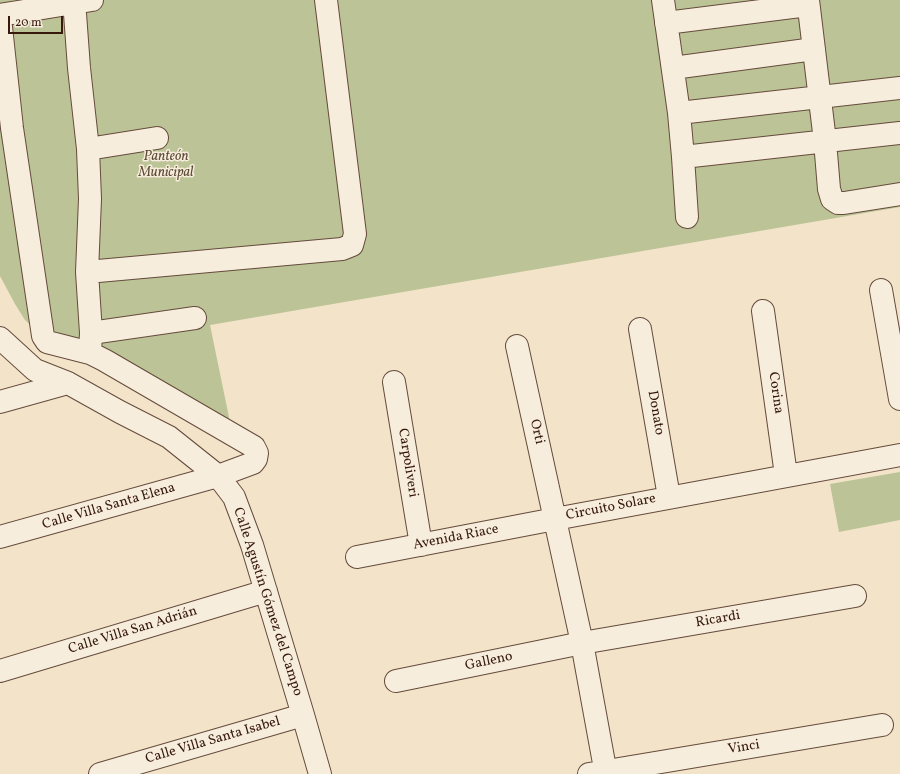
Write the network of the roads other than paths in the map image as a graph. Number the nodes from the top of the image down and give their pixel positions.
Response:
1 (326, 0) edge
2 (663, 0) edge
3 (80, 1) edge
4 (808, 2) edge
5 (0, 15) edge
6 (0, 18) edge
7 (666, 23) junction
8 (814, 49) junction
9 (673, 68) junction
10 (900, 88) edge
11 (820, 98) junction
12 (679, 113) junction
13 (900, 133) edge
14 (157, 138) dead end
15 (825, 142) junction
16 (88, 149) junction
17 (684, 157) junction
18 (900, 194) edge
19 (687, 217) dead end
20 (87, 272) junction
21 (881, 290) dead end
22 (763, 311) dead end
23 (195, 318) dead end
24 (640, 329) dead end
25 (0, 338) edge
26 (90, 343) junction
27 (517, 346) dead end
28 (394, 382) dead end
29 (68, 383) junction
30 (900, 399) edge
31 (0, 402) edge
32 (900, 455) edge
33 (786, 475) junction
34 (218, 476) junction
35 (669, 498) junction
36 (555, 519) junction
37 (0, 537) edge
38 (421, 545) junction
39 (357, 558) dead end
40 (266, 591) junction
41 (855, 596) dead end
42 (582, 643) junction
43 (0, 671) edge
44 (396, 681) dead end
45 (303, 715) junction
46 (882, 725) dead end
47 (600, 773) edge
48 (100, 774) edge
49 (320, 774) edge

1 - 20 street
2 - 7 street
3 - 5 street
3 - 16 street
4 - 7 street
4 - 8 street
6 - 26 street
7 - 9 street
8 - 9 street
8 - 11 street
9 - 12 street
10 - 11 street
11 - 12 street
11 - 15 street
12 - 17 street
13 - 15 street
14 - 16 street
15 - 17 street
15 - 18 street
16 - 20 street
17 - 19 street
20 - 26 street
21 - 30 street
22 - 33 street, Corina
23 - 26 street
24 - 35 street, Donato
25 - 29 street, Calle Agustín Gómez del Campo
26 - 34 street, Calle Villa Santa Elena
27 - 36 street, Orti
28 - 38 street, Carpoliveri
29 - 31 street
29 - 34 street, Calle Agustín Gómez del Campo
32 - 33 street, Circuito Solare
33 - 35 street, Circuito Solare
34 - 37 street, Calle Villa Santa Elena
34 - 40 street, Calle Agustín Gómez del Campo
35 - 36 street, Circuito Solare
36 - 38 street, Avenida Riace
36 - 42 street, Circuito Solare
38 - 39 street, Avenida Riace
40 - 43 street, Calle Villa San Adrián
40 - 45 street, Calle Agustín Gómez del Campo
41 - 42 street, Ricardi
42 - 44 street, Galleno
42 - 47 street, Circuito Solare
45 - 48 street, Calle Villa Santa Isabel
45 - 49 street, Calle Agustín Gómez del Campo
46 - 47 street, Vinci

